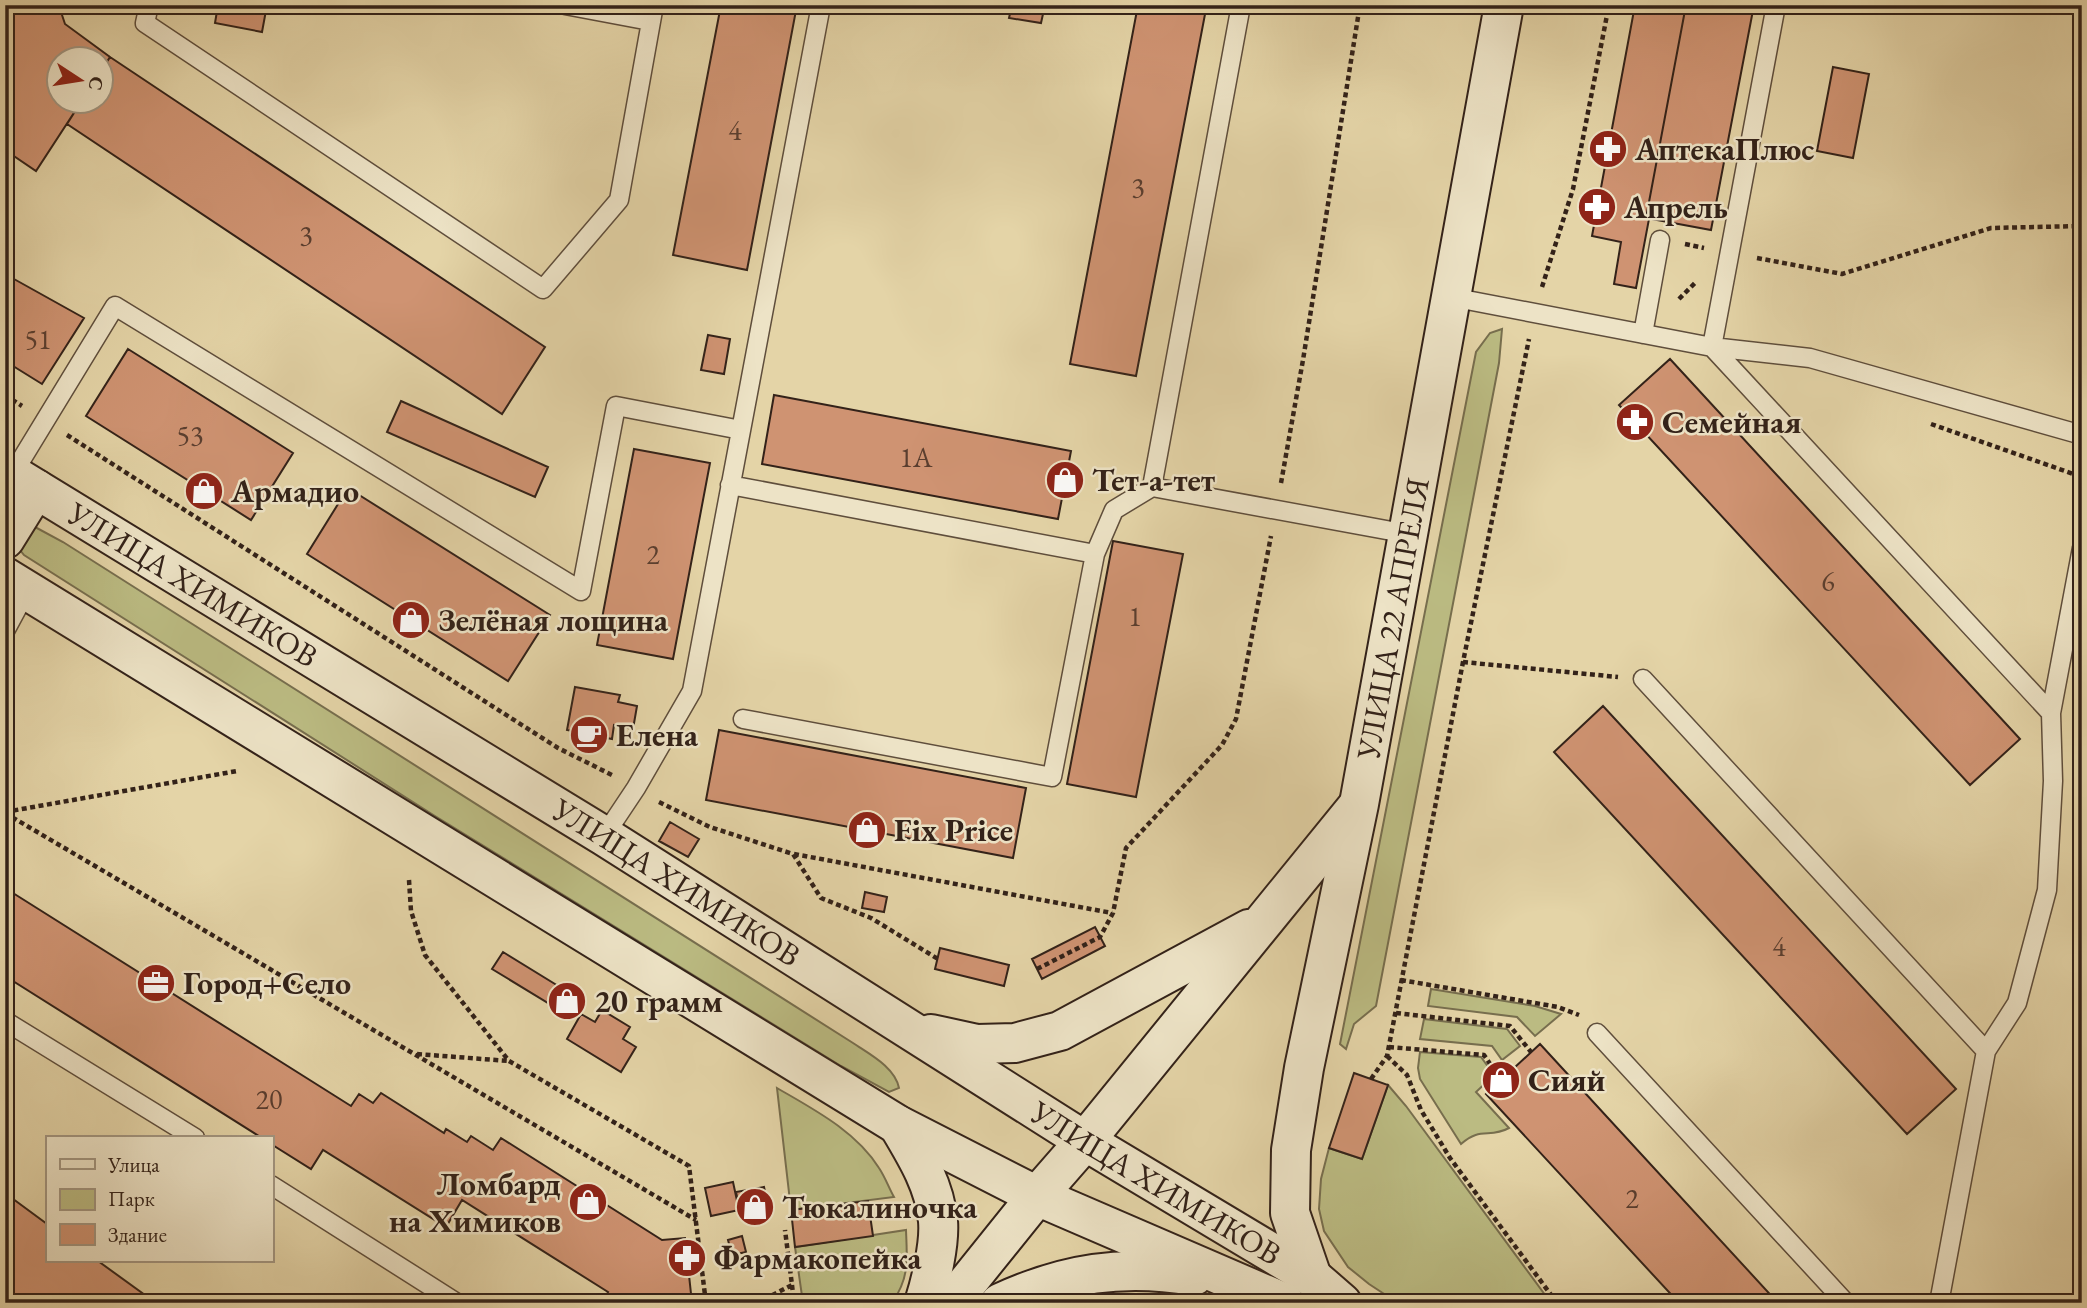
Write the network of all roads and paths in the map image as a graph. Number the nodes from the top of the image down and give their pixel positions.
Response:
1 (149, 5) edge
2 (565, 5) edge
3 (821, 5) edge
4 (1241, 5) edge
5 (1504, 5) edge
6 (1609, 5) edge
7 (1776, 5) edge
8 (652, 13) edge
9 (2082, 226) edge
10 (1660, 240) joint
11 (1729, 252) junction
12 (1451, 297) junction
13 (1534, 313) junction
14 (1643, 334) junction
15 (1712, 346) junction
16 (5, 395) edge
17 (45, 421) junction
18 (741, 430) junction
19 (2082, 435) edge
20 (18, 478) edge
21 (730, 485) junction
22 (1152, 487) junction
23 (1408, 534) junction
24 (5, 538) edge
25 (2082, 548) edge
26 (1095, 554) junction
27 (16, 585) edge
28 (2076, 616) edge
29 (5, 631) edge
30 (1462, 662) junction
31 (1643, 679) joint
32 (2051, 713) junction
33 (743, 719) dead end
34 (237, 771) dead end
35 (636, 788) junction
36 (1359, 804) junction
37 (5, 813) edge
38 (604, 836) junction
39 (793, 854) junction
40 (409, 880) dead end
41 (1112, 913) dead end
42 (1266, 920) junction
43 (1100, 937) dead end
44 (937, 959) dead end
45 (1037, 969) dead end
46 (1401, 980) junction
47 (1396, 1013) junction
48 (5, 1021) edge
49 (903, 1026) junction
50 (1597, 1033) joint
51 (1389, 1047) junction
52 (1986, 1051) junction
53 (1531, 1052) dead end
54 (416, 1054) junction
55 (1387, 1056) junction
56 (509, 1061) junction
57 (1371, 1079) dead end
58 (1502, 1080) dead end
59 (898, 1125) junction
60 (192, 1136) edge
61 (1085, 1141) junction
62 (273, 1186) edge
63 (1037, 1196) junction
64 (695, 1220) junction
65 (785, 1230) dead end
66 (1234, 1282) junction
67 (792, 1285) junction
68 (1298, 1290) edge
69 (457, 1303) edge
70 (706, 1303) edge
71 (757, 1303) edge
72 (794, 1303) edge
73 (925, 1303) edge
74 (951, 1303) edge
75 (1000, 1303) edge
76 (1342, 1303) edge
77 (1557, 1303) edge
78 (1846, 1303) edge
79 (1939, 1303) edge

1 - 8 lane
2 - 8 lane
3 - 18 lane
4 - 22 lane
5 - 12 main road, УЛИЦА 22 АПРЕЛЯ
6 - 13 path
7 - 11 lane
9 - 11 path
10 - 11 path
10 - 14 lane
11 - 14 path
11 - 15 lane
12 - 13 lane
12 - 23 main road, УЛИЦА 22 АПРЕЛЯ
13 - 14 lane
13 - 30 path
14 - 15 lane
15 - 19 lane
15 - 32 lane
16 - 17 path
17 - 18 lane
17 - 20 lane
17 - 35 path
18 - 21 lane
20 - 24 main road
20 - 38 main road, УЛИЦА ХИМИКОВ
21 - 26 lane
21 - 35 lane
22 - 23 lane
22 - 26 lane
23 - 36 main road, УЛИЦА 22 АПРЕЛЯ
25 - 28 lane
26 - 33 lane
27 - 29 lane
27 - 59 main road, УЛИЦА ХИМИКОВ
28 - 32 lane
30 - 31 path
30 - 46 path
31 - 52 lane
32 - 52 lane
34 - 37 path
35 - 38 lane
35 - 39 path
36 - 42 main road, УЛИЦА 22 АПРЕЛЯ
36 - 68 main road
37 - 54 path
38 - 49 main road, УЛИЦА ХИМИКОВ
39 - 41 path
39 - 44 path
40 - 56 path
42 - 49 main road
42 - 61 main road, УЛИЦА 22 АПРЕЛЯ
43 - 45 path
46 - 47 path
46 - 50 path
47 - 51 path
47 - 53 path
48 - 60 lane
49 - 61 main road, УЛИЦА ХИМИКОВ
50 - 78 lane
51 - 55 path
51 - 58 path
52 - 79 lane
54 - 56 path
54 - 64 path
55 - 57 path
55 - 77 path
56 - 64 path
59 - 63 main road, УЛИЦА ХИМИКОВ
59 - 73 main road
61 - 63 main road, УЛИЦА 22 АПРЕЛЯ
61 - 68 main road, УЛИЦА ХИМИКОВ
62 - 69 lane
63 - 66 main road, УЛИЦА ХИМИКОВ
63 - 74 main road, УЛИЦА 22 АПРЕЛЯ
64 - 70 path
65 - 67 path
66 - 68 main road, УЛИЦА ХИМИКОВ
66 - 75 main road
67 - 71 path
67 - 72 path
68 - 76 main road, УЛИЦА ХИМИКОВ

